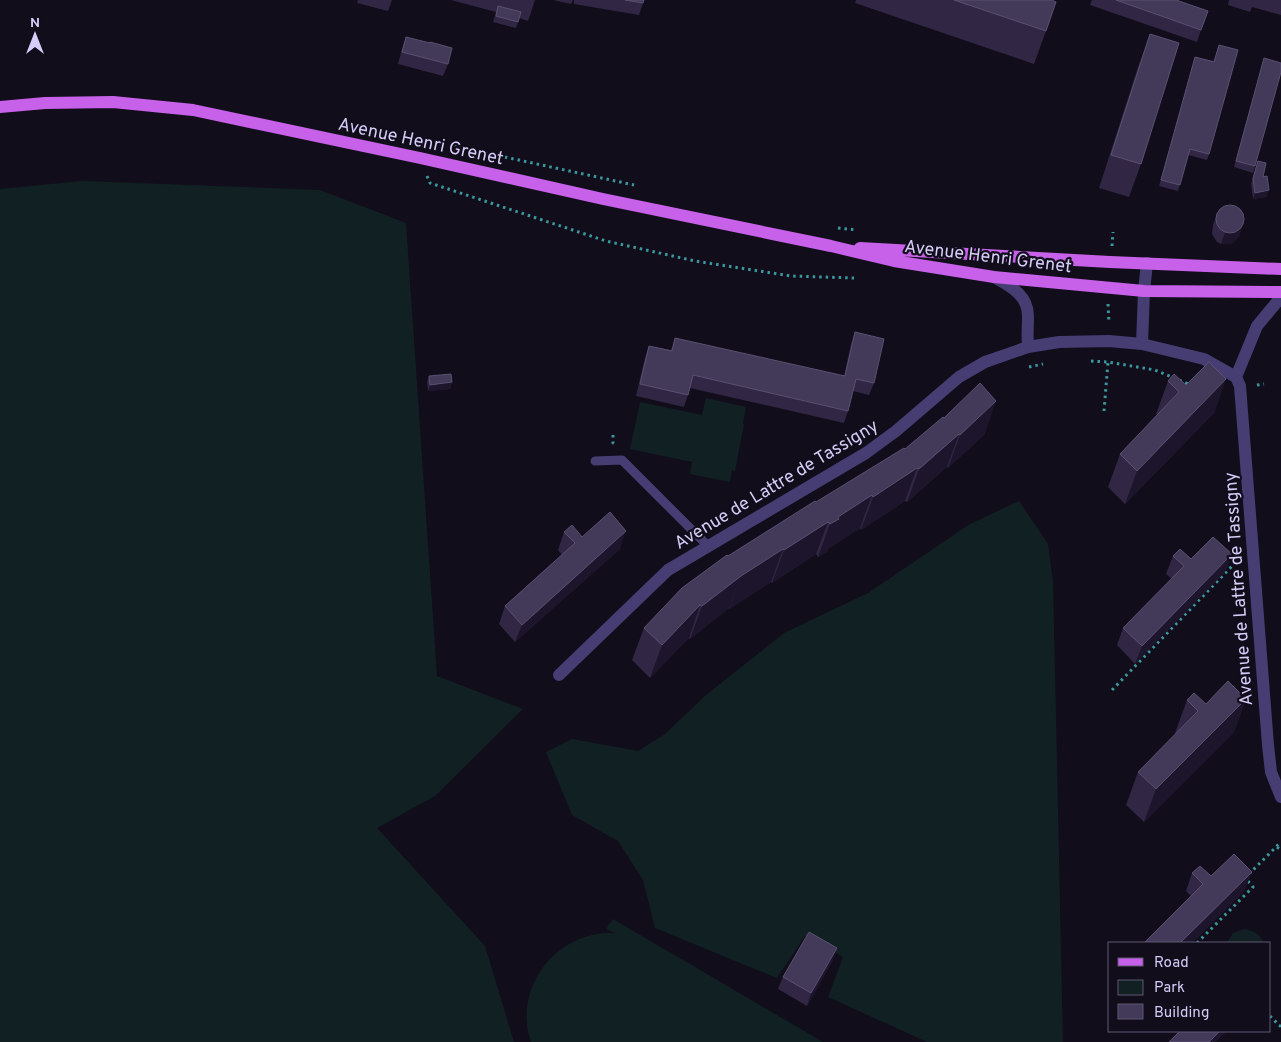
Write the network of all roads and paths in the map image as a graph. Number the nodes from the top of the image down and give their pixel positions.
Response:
1 (0, 107) edge
2 (445, 144) dead end
3 (420, 158) junction
4 (640, 186) dead end
5 (829, 226) dead end
6 (865, 231) dead end
7 (830, 246) junction
8 (1147, 263) junction
9 (1281, 269) edge
10 (994, 277) junction
11 (854, 278) dead end
12 (1144, 290) junction
13 (1281, 292) edge
14 (1281, 297) edge
15 (1142, 344) junction
16 (1028, 347) junction
17 (1083, 360) dead end
18 (1050, 363) dead end
19 (1023, 368) dead end
20 (1238, 381) junction
21 (1264, 384) dead end
22 (1198, 388) edge
23 (595, 461) dead end
24 (708, 546) junction
25 (1254, 561) junction
26 (558, 675) dead end
27 (1112, 690) dead end
28 (1281, 797) edge
29 (1281, 842) edge
30 (1277, 846) junction
31 (1281, 850) edge
32 (1198, 942) edge
33 (1271, 1017) edge
34 (1281, 1025) edge

1 - 3 main road, Avenue Henri Grenet
2 - 4 path
3 - 7 main road, Avenue Henri Grenet
3 - 11 path
5 - 6 path
7 - 8 main road, Avenue Henri Grenet
7 - 10 main road, Avenue Henri Grenet
8 - 9 main road, Avenue Henri Grenet
8 - 12 street
10 - 12 main road, Avenue Henri Grenet
10 - 16 street
12 - 13 main road, Avenue Henri Grenet
12 - 15 street
14 - 20 street, Avenue de Lattre de Tassigny
15 - 16 street, Avenue de Lattre de Tassigny
15 - 20 street, Avenue de Lattre de Tassigny
16 - 24 street, Avenue de Lattre de Tassigny
17 - 22 path
18 - 19 path
20 - 21 path
20 - 25 street, Avenue de Lattre de Tassigny
23 - 24 lane
24 - 26 street, Avenue de Lattre de Tassigny
25 - 27 path
25 - 28 street, Avenue de Lattre de Tassigny
29 - 30 path
30 - 31 path
30 - 32 path
33 - 34 path

